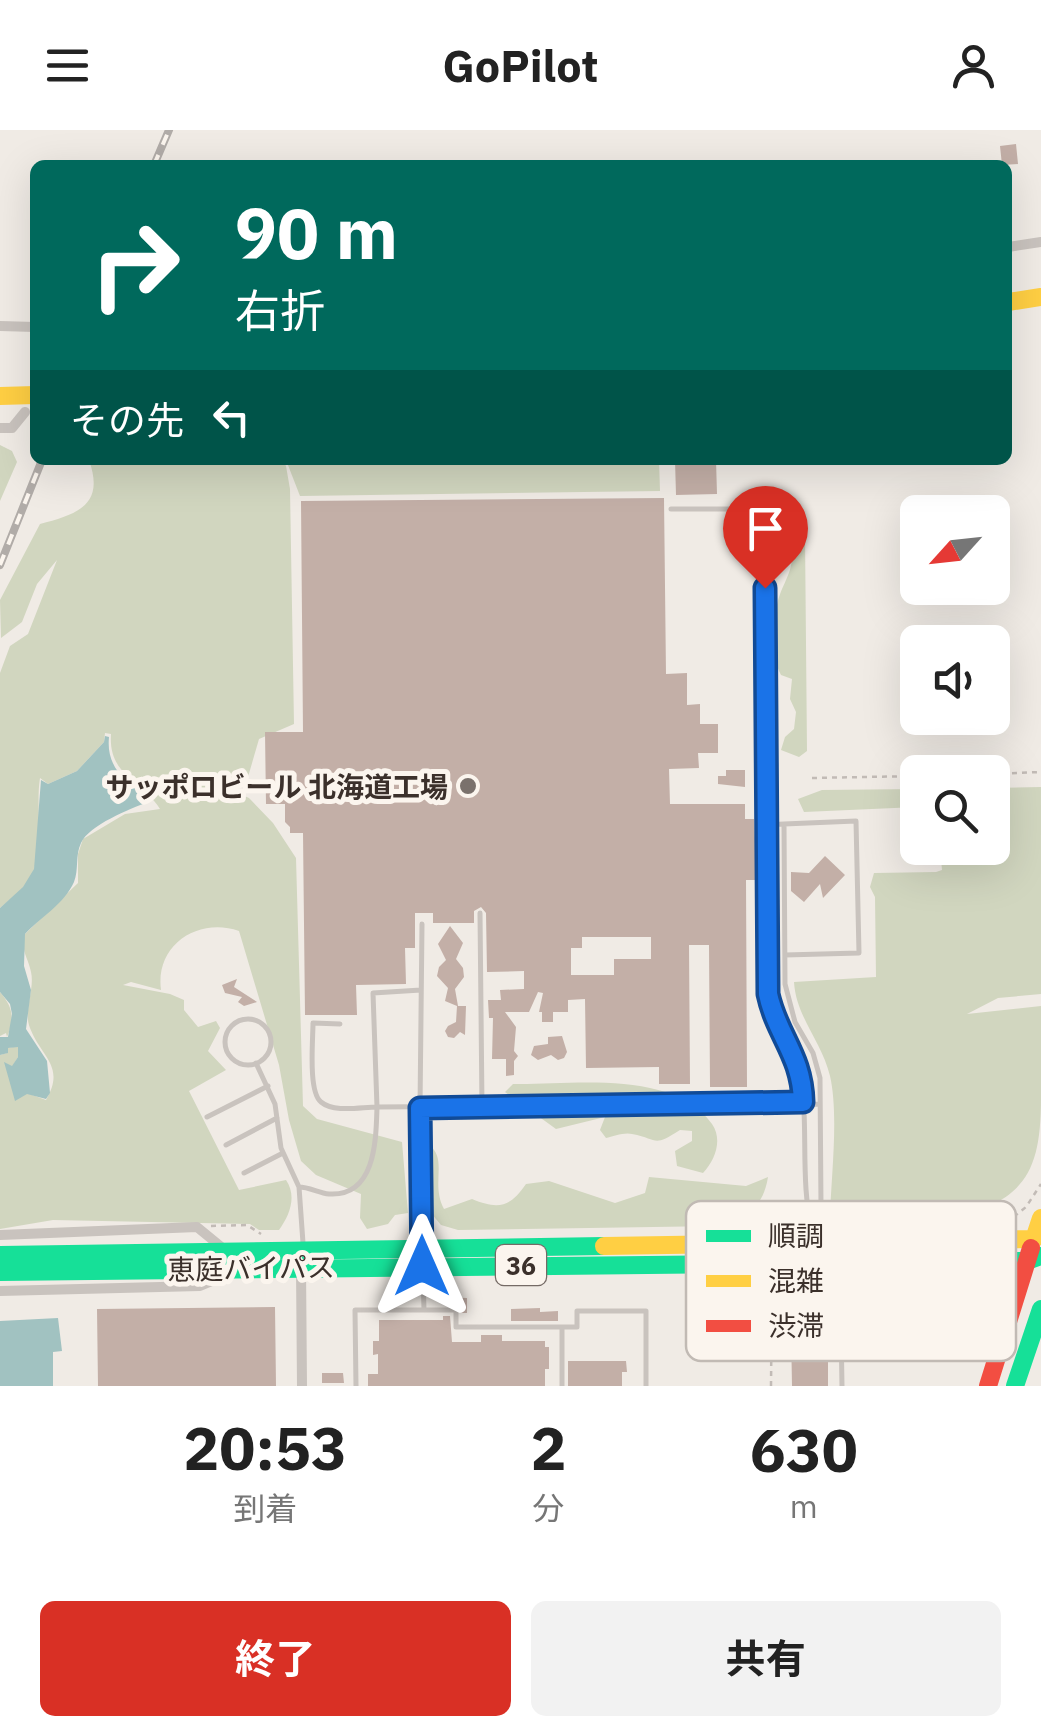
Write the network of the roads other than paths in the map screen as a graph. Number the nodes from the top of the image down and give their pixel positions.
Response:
1 (1041, 242) edge
2 (1012, 246) edge
3 (1041, 297) edge
4 (1012, 301) edge
5 (0, 326) edge
6 (30, 326) edge
7 (30, 395) edge
8 (5, 396) edge
9 (25, 412) dead end
10 (0, 428) edge
11 (671, 508) dead end
12 (765, 824) junction
13 (784, 824) junction
14 (480, 913) dead end
15 (422, 924) dead end
16 (785, 957) junction
17 (767, 960) junction
18 (422, 990) junction
19 (340, 1024) dead end
20 (256, 1063) junction
21 (268, 1086) junction
22 (803, 1102) junction
23 (820, 1104) junction
24 (377, 1108) junction
25 (420, 1108) junction
26 (482, 1108) junction
27 (207, 1117) dead end
28 (276, 1118) junction
29 (226, 1146) dead end
30 (283, 1153) junction
31 (244, 1174) dead end
32 (298, 1187) junction
33 (805, 1201) edge
34 (820, 1201) edge
35 (1041, 1218) edge
36 (0, 1235) edge
37 (686, 1245) edge
38 (1036, 1249) edge
39 (0, 1255) edge
40 (423, 1258) junction
41 (301, 1259) junction
42 (227, 1260) junction
43 (686, 1261) edge
44 (0, 1272) edge
45 (0, 1291) edge
46 (1016, 1306) edge
47 (1041, 1309) edge
48 (424, 1310) junction
49 (562, 1327) junction
50 (842, 1361) edge
51 (997, 1361) edge
52 (302, 1386) edge
53 (356, 1386) edge
54 (562, 1386) edge
55 (646, 1386) edge
56 (842, 1386) edge
57 (988, 1386) edge
58 (1015, 1386) edge

1 - 2 street
3 - 4 main road
5 - 6 street
7 - 8 main road
9 - 10 street
11 - 12 lane
12 - 13 lane
12 - 17 lane
13 - 16 lane
13 - 16 lane
14 - 26 lane
15 - 18 lane
16 - 17 lane
16 - 23 lane
17 - 22 lane
18 - 24 lane
18 - 25 lane
19 - 24 lane
20 - 20 lane
20 - 21 lane
21 - 27 lane
21 - 28 lane
22 - 23 lane
22 - 26 lane
22 - 33 lane
23 - 34 lane
24 - 25 lane
24 - 32 lane
25 - 26 lane
25 - 40 lane
28 - 29 lane
28 - 30 lane
30 - 31 lane
30 - 32 lane
32 - 41 lane
35 - 38 main road
36 - 42 street
37 - 40 main road, 恵庭バイパス / 36
38 - 46 main road
39 - 42 main road, 恵庭バイパス / 36
40 - 41 main road, 恵庭バイパス / 36
40 - 43 main road, 恵庭バイパス / 36
40 - 48 lane
41 - 42 main road, 恵庭バイパス / 36
41 - 52 street
42 - 44 main road, 恵庭バイパス / 36
42 - 45 street
47 - 58 main road
48 - 49 lane
48 - 53 lane
49 - 54 lane
49 - 55 lane
50 - 56 lane
51 - 57 main road

